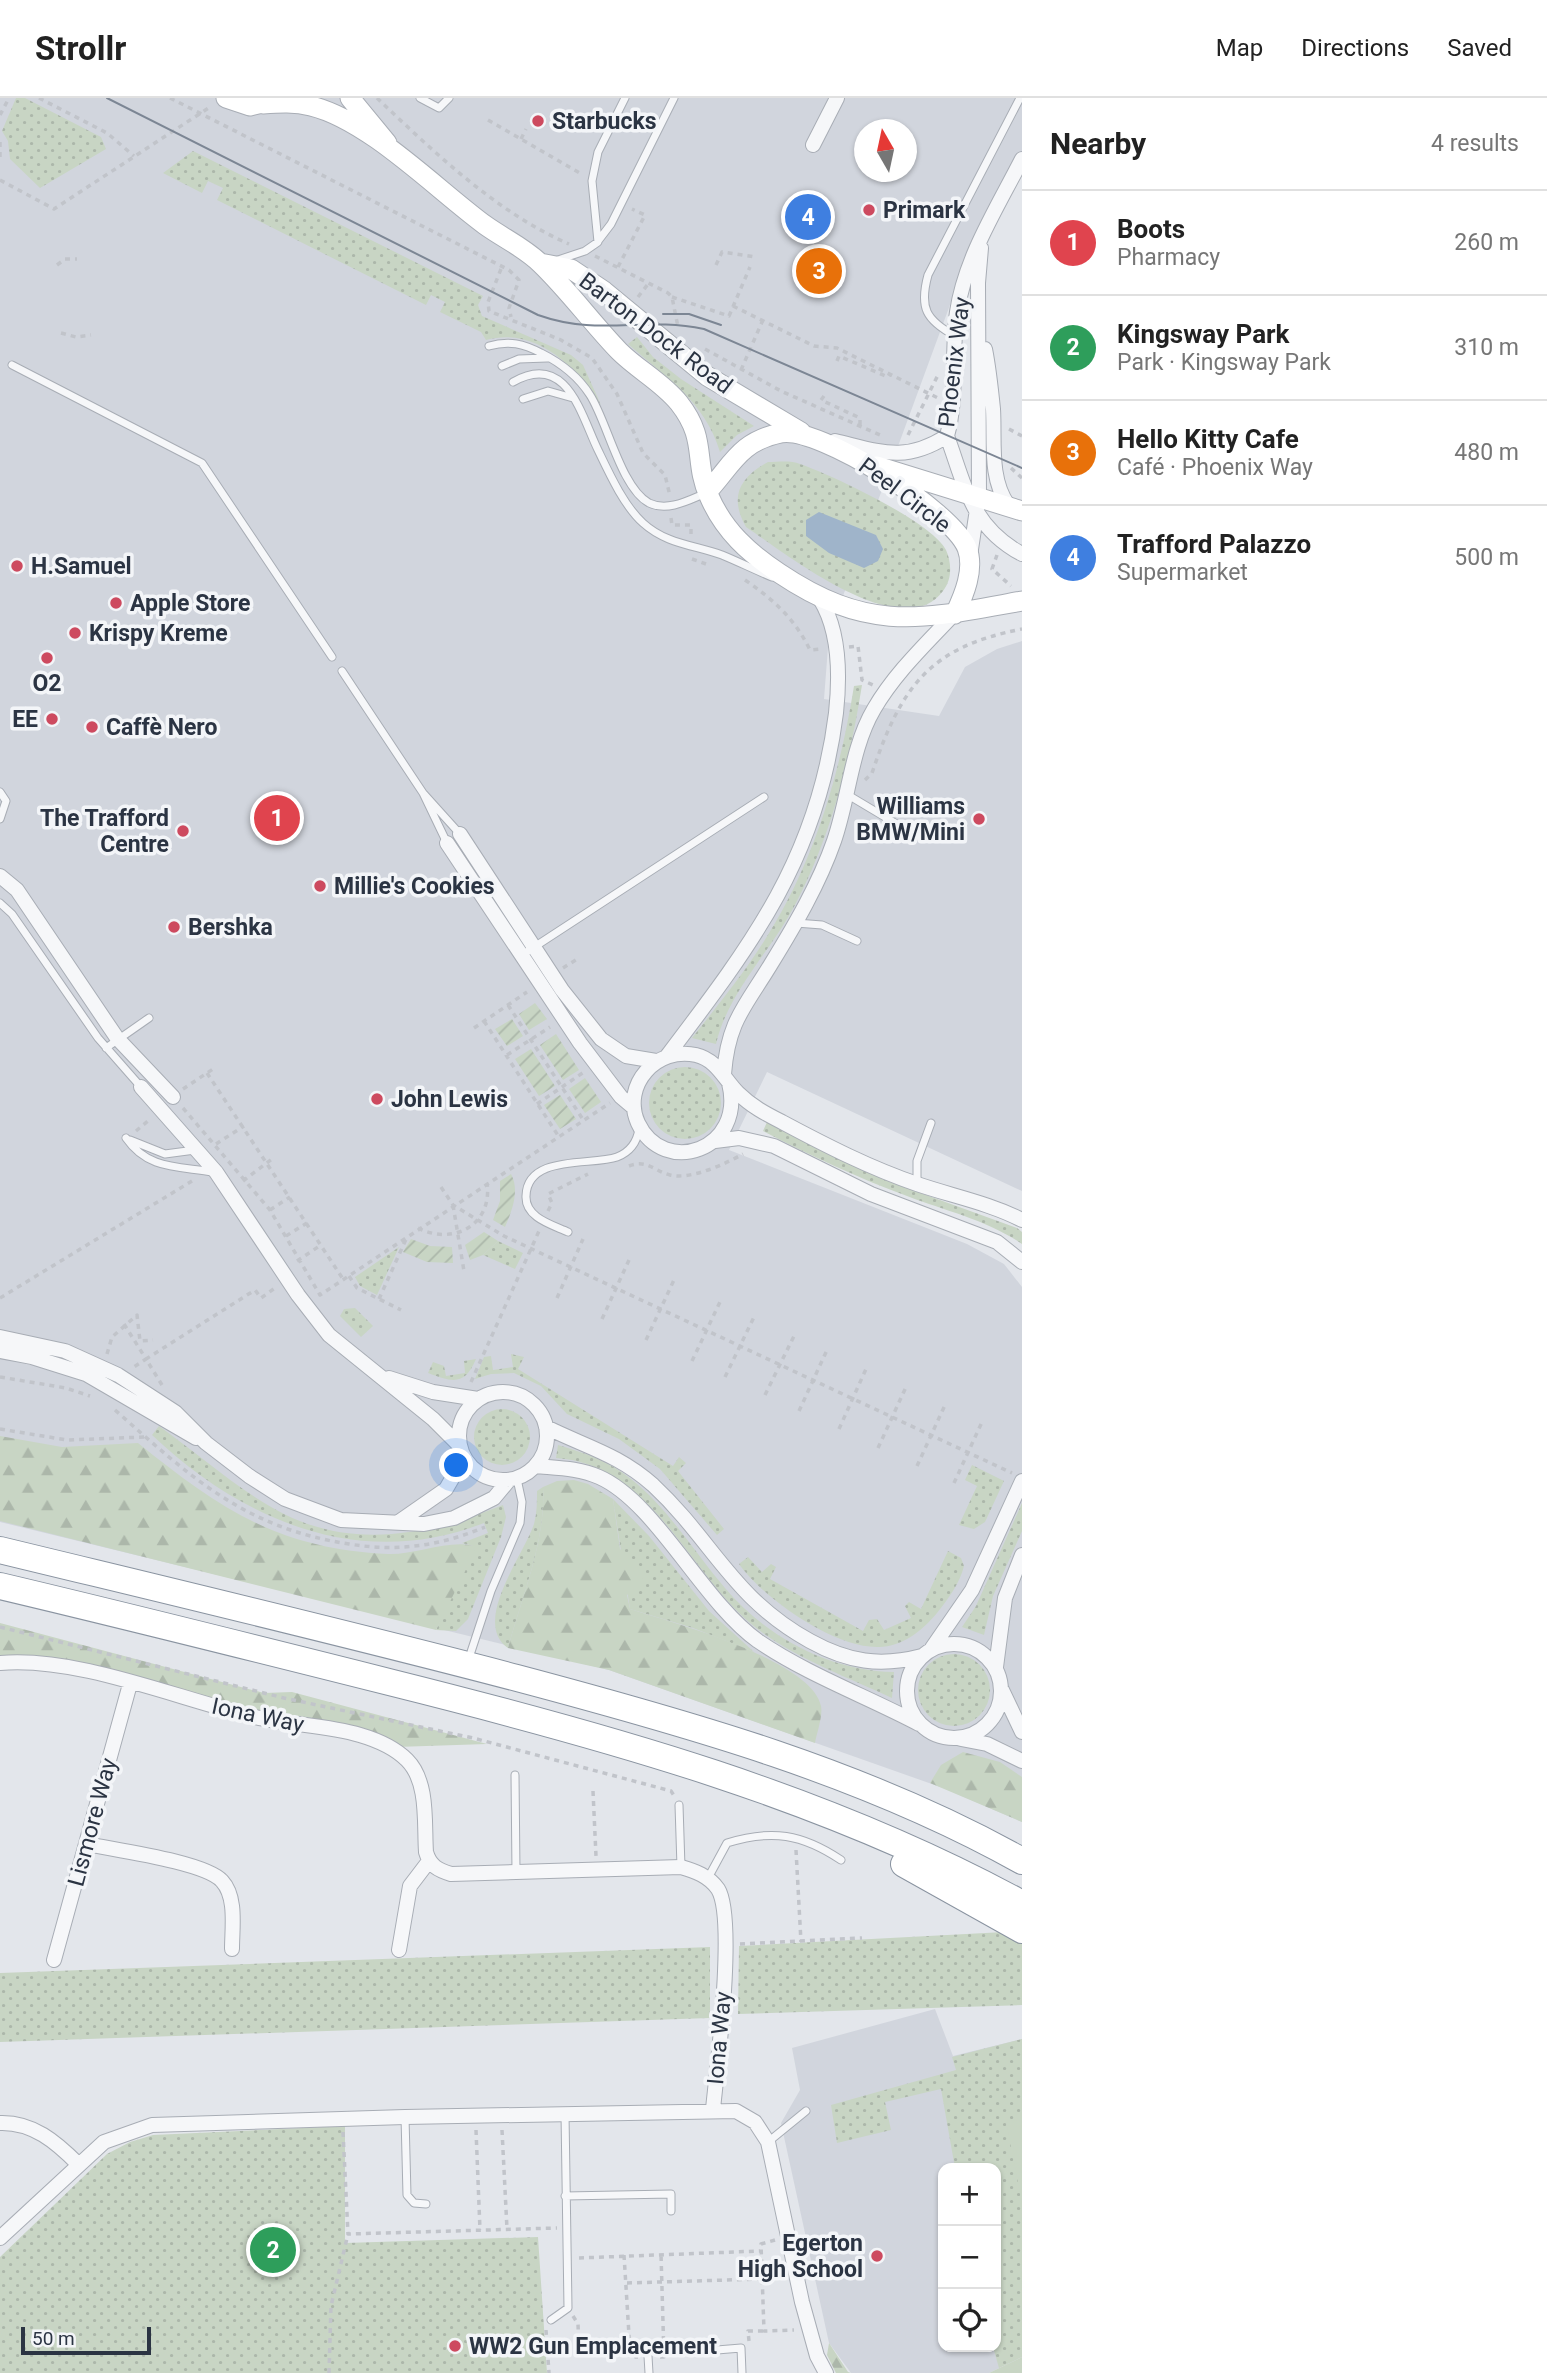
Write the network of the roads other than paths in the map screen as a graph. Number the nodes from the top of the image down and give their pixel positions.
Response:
1 (350, 98) edge
2 (420, 98) edge
3 (449, 98) edge
4 (625, 98) edge
5 (674, 98) edge
6 (837, 98) edge
7 (1020, 98) edge
8 (271, 101) edge
9 (219, 102) edge
10 (813, 145) dead end
11 (392, 149) junction
12 (1022, 159) edge
13 (982, 236) junction
14 (598, 242) junction
15 (540, 263) junction
16 (980, 313) junction
17 (955, 336) junction
18 (489, 345) dead end
19 (551, 358) junction
20 (12, 365) dead end
21 (502, 366) dead end
22 (513, 382) dead end
23 (573, 398) junction
24 (523, 399) dead end
25 (807, 435) junction
26 (947, 436) junction
27 (866, 463) junction
28 (707, 492) junction
29 (973, 500) junction
30 (1015, 508) edge
31 (1022, 554) edge
32 (970, 559) junction
33 (803, 589) junction
34 (820, 599) junction
35 (1018, 602) edge
36 (954, 615) junction
37 (332, 657) dead end
38 (342, 671) dead end
39 (0, 792) edge
40 (423, 793) junction
41 (855, 794) junction
42 (764, 797) dead end
43 (0, 820) edge
44 (910, 832) dead end
45 (460, 834) joint
46 (447, 843) joint
47 (0, 876) edge
48 (0, 903) edge
49 (796, 923) junction
50 (857, 941) dead end
51 (528, 946) junction
52 (149, 1018) dead end
53 (111, 1043) junction
54 (662, 1059) junction
55 (726, 1078) junction
56 (141, 1087) joint
57 (173, 1097) road end
58 (634, 1108) junction
59 (638, 1123) junction
60 (931, 1124) dead end
61 (715, 1141) junction
62 (197, 1149) junction
63 (216, 1172) junction
64 (917, 1184) junction
65 (1022, 1220) edge
66 (568, 1232) dead end
67 (1022, 1262) edge
68 (0, 1337) edge
69 (0, 1351) edge
70 (381, 1376) junction
71 (478, 1399) junction
72 (546, 1427) junction
73 (206, 1443) junction
74 (461, 1452) junction
75 (536, 1466) junction
76 (1022, 1479) edge
77 (513, 1480) junction
78 (400, 1521) junction
79 (0, 1550) edge
80 (1022, 1555) edge
81 (0, 1586) edge
82 (927, 1652) junction
83 (0, 1663) edge
84 (467, 1665) junction
85 (996, 1667) junction
86 (130, 1684) junction
87 (1002, 1690) junction
88 (919, 1724) junction
89 (1022, 1732) edge
90 (958, 1738) junction
91 (1022, 1761) edge
92 (515, 1775) dead end
93 (793, 1801) junction
94 (679, 1805) road end
95 (922, 1812) junction
96 (87, 1843) junction
97 (1022, 1850) edge
98 (841, 1860) dead end
99 (429, 1861) junction
100 (1022, 1861) edge
101 (681, 1867) junction
102 (516, 1872) junction
103 (708, 1878) junction
104 (1022, 1905) edge
105 (1022, 1930) edge
106 (232, 1949) dead end
107 (399, 1950) dead end
108 (54, 1960) dead end
109 (713, 2109) junction
110 (806, 2110) dead end
111 (565, 2113) junction
112 (405, 2117) junction
113 (0, 2123) edge
114 (768, 2142) junction
115 (78, 2164) junction
116 (565, 2196) junction
117 (426, 2204) dead end
118 (671, 2211) dead end
119 (0, 2238) edge
120 (551, 2320) road end
121 (717, 2350) dead end
122 (648, 2356) road end
123 (649, 2373) edge
124 (742, 2373) edge
125 (826, 2373) edge

1 - 11 main road, Barton Dock Road
2 - 3 lane
4 - 14 lane
5 - 14 lane
6 - 10 street
7 - 17 lane
8 - 9 main road, Barton Dock Road
8 - 11 main road, Barton Dock Road
11 - 15 main road, Barton Dock Road
12 - 13 street, Phoenix Way
13 - 16 street
13 - 17 street, Phoenix Way
14 - 15 lane
15 - 25 main road, Barton Dock Road
15 - 28 main road, Barton Dock Road
16 - 29 street
16 - 30 street
17 - 26 street, Phoenix Way
18 - 19 lane
19 - 21 lane
19 - 28 lane
20 - 37 lane
22 - 23 lane
23 - 24 lane
23 - 33 lane
25 - 26 street, Phoenix Way
25 - 27 main road, Peel Circle
25 - 28 main road
26 - 29 street
27 - 29 main road
27 - 32 main road, Peel Circle
28 - 33 main road
29 - 30 main road
29 - 31 street
29 - 32 street
32 - 36 main road
33 - 34 main road
34 - 36 main road
34 - 54 street
35 - 36 main road
36 - 41 street
38 - 40 lane
39 - 43 lane
40 - 45 lane
40 - 46 lane
41 - 44 lane
41 - 49 street
42 - 51 lane
45 - 51 street
46 - 51 street
47 - 53 street
48 - 53 lane
49 - 50 lane
49 - 55 street
51 - 54 street
51 - 58 street
52 - 53 lane
53 - 56 lane
53 - 57 street
54 - 55 street
54 - 58 street
55 - 61 street
55 - 64 street
56 - 62 street
58 - 59 street
59 - 61 street
59 - 66 lane
60 - 64 lane
61 - 67 street
62 - 63 street
62 - 63 lane
63 - 70 street
64 - 65 street
68 - 73 street
69 - 73 street
70 - 71 street
70 - 74 street
71 - 72 street
71 - 74 street
72 - 75 street
72 - 82 street
73 - 78 street
74 - 77 street
74 - 78 street
75 - 77 street
75 - 88 street
76 - 82 street
77 - 78 street
77 - 84 lane
79 - 84 highway
80 - 85 street
81 - 93 highway
82 - 85 street
82 - 88 street
83 - 86 street, Iona Way
84 - 95 highway
85 - 87 street
86 - 96 street, Lismore Way
86 - 99 street, Iona Way
87 - 89 street
87 - 90 street
88 - 90 street
90 - 91 street
92 - 102 lane
93 - 104 highway
93 - 105 highway
94 - 101 lane
95 - 97 highway
95 - 100 highway
96 - 106 street
96 - 108 street, Lismore Way
98 - 103 lane
99 - 102 street
99 - 107 street
101 - 102 street
101 - 103 street
103 - 109 street, Iona Way
109 - 111 street
109 - 114 street
110 - 114 lane
111 - 112 street
111 - 116 lane
112 - 115 street
112 - 117 lane
113 - 115 street
114 - 125 street
115 - 119 street
116 - 118 lane
116 - 120 lane
121 - 124 lane
122 - 123 lane

